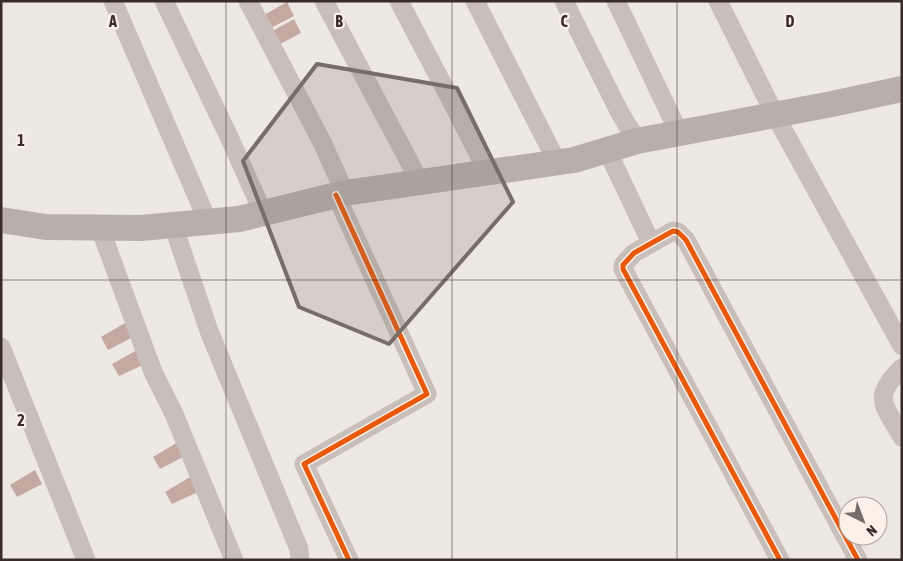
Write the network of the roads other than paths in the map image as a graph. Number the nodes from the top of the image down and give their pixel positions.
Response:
1 (113, 1) edge
2 (164, 1) edge
3 (248, 1) edge
4 (324, 1) edge
5 (399, 1) edge
6 (475, 1) edge
7 (564, 1) edge
8 (616, 1) edge
9 (718, 1) edge
10 (902, 89) edge
11 (774, 115) junction
12 (679, 133) junction
13 (637, 141) junction
14 (607, 150) junction
15 (557, 162) junction
16 (486, 171) junction
17 (420, 182) junction
18 (340, 194) junction
19 (263, 213) junction
20 (1, 220) edge
21 (208, 222) junction
22 (173, 225) junction
23 (100, 228) junction
24 (651, 243) junction
25 (902, 346) edge
26 (1, 347) edge
27 (902, 368) edge
28 (902, 437) edge
29 (298, 559) edge
30 (86, 560) edge
31 (234, 560) edge
32 (349, 560) edge
33 (780, 560) edge
34 (858, 560) edge

1 - 21 street
2 - 19 street
3 - 18 street
4 - 17 street
5 - 16 street
6 - 15 street
7 - 13 street
8 - 12 street
9 - 11 street
10 - 11 main road
11 - 12 main road
11 - 25 street
12 - 13 main road
13 - 14 main road
14 - 15 main road
14 - 24 street
15 - 16 main road
16 - 17 main road
17 - 18 main road
18 - 19 main road
18 - 32 street
19 - 21 main road
20 - 23 main road
21 - 22 main road
22 - 23 main road
22 - 29 street
23 - 31 street
24 - 33 street
24 - 34 street
26 - 30 street
27 - 28 street

